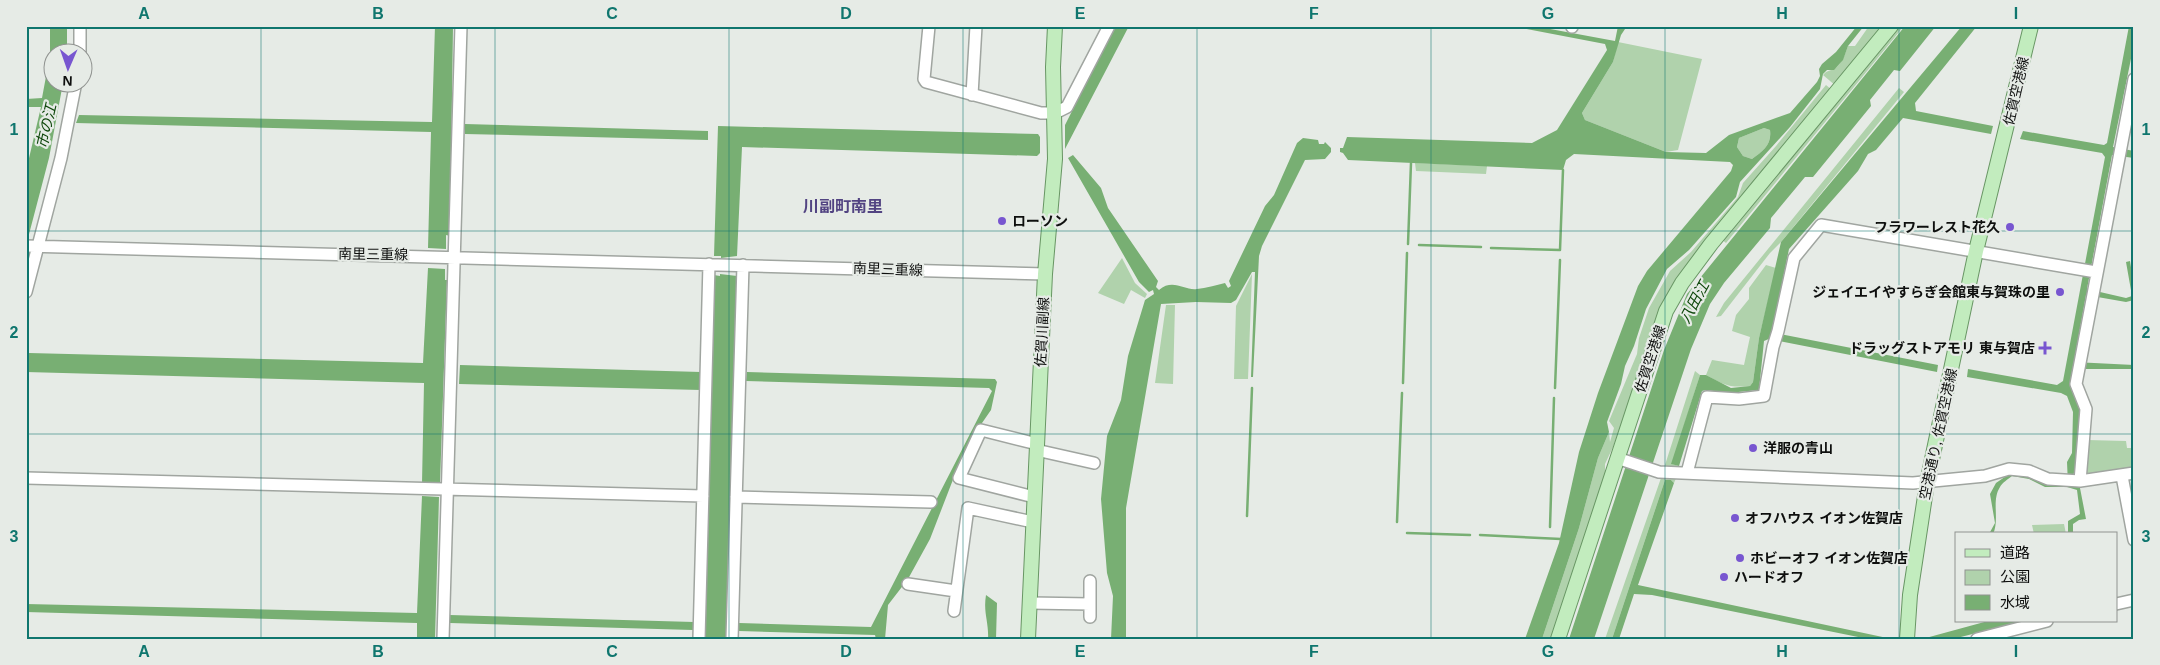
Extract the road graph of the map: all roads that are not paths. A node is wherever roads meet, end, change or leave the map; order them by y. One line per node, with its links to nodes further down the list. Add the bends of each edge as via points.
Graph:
1 (80, 26): 9 (street)
2 (461, 26): 17 (street)
3 (929, 26): 12 (street, via 924,79)
4 (976, 26): 12 (street)
5 (1056, 26): 13 (main road, 佐賀川副線, via 1053,67)
6 (1109, 26): 13 (street, via 1067,107)
7 (1891, 26): 23 (main road, 佐賀空港線, via 1682,283 1666,311)
8 (2029, 33): 14 (main road, 佐賀空港線)
9 (80, 42)
10 (2134, 79): 19 (street)
11 (74, 92): 15 (street, via 61,158)
12 (972, 95): 13 (street, via 1041,113)
13 (1055, 113): 20 (main road, 佐賀川副線, via 1055,159)
14 (2004, 144): 16 (main road, 空港通り, 佐賀空港線)
15 (32, 247): 17 (street, 南里三重線); 21 (street)
16 (1976, 251): 19 (street); 25 (street, via 1821,225 1794,258 1764,396 1707,398); 30 (main road, 空港通り, 佐賀空港線)
17 (454, 256): 18 (street, 南里三重線); 31 (street)
18 (726, 265): 20 (street, 南里三重線); 32 (street); 34 (street)
19 (2090, 271): 29 (street, via 2093,287 2076,384 2086,409)
20 (1045, 274): 22 (main road, 佐賀川副線)
21 (26, 292)
22 (1037, 447): 24 (street); 33 (main road, 佐賀川副線); 33 (street, via 981,430 959,478)
23 (1617, 458): 25 (street, via 1659,472); 52 (main road, 佐賀空港線)
24 (1094, 463)
25 (1687, 473): 30 (street)
26 (2134, 473): 27 (street)
27 (2122, 476): 29 (street); 37 (street)
28 (26, 478): 31 (street)
29 (2078, 481): 30 (street, via 2048,479 2029,471 2009,469 1985,476)
30 (1927, 483): 53 (main road, 空港通り, 佐賀空港線, via 1910,595)
31 (447, 490): 32 (street); 48 (street)
32 (703, 496): 49 (street)
33 (1034, 496): 36 (main road, 佐賀川副線)
34 (736, 498): 35 (street); 50 (street)
35 (931, 502)
36 (1033, 522): 40 (street, via 968,508); 42 (main road, 佐賀川副線)
37 (2134, 540)
38 (1090, 581): 43 (street)
39 (908, 584): 40 (street)
40 (956, 591): 45 (street)
41 (2134, 600): 44 (street)
42 (1030, 603): 43 (street); 51 (main road, 佐賀川副線)
43 (1090, 604): 46 (street)
44 (2118, 604)
45 (954, 611)
46 (1090, 617)
47 (2043, 622): 54 (street)
48 (443, 639)
49 (699, 639)
50 (732, 639)
51 (1028, 639)
52 (1558, 639)
53 (1907, 639)
54 (1977, 639)

